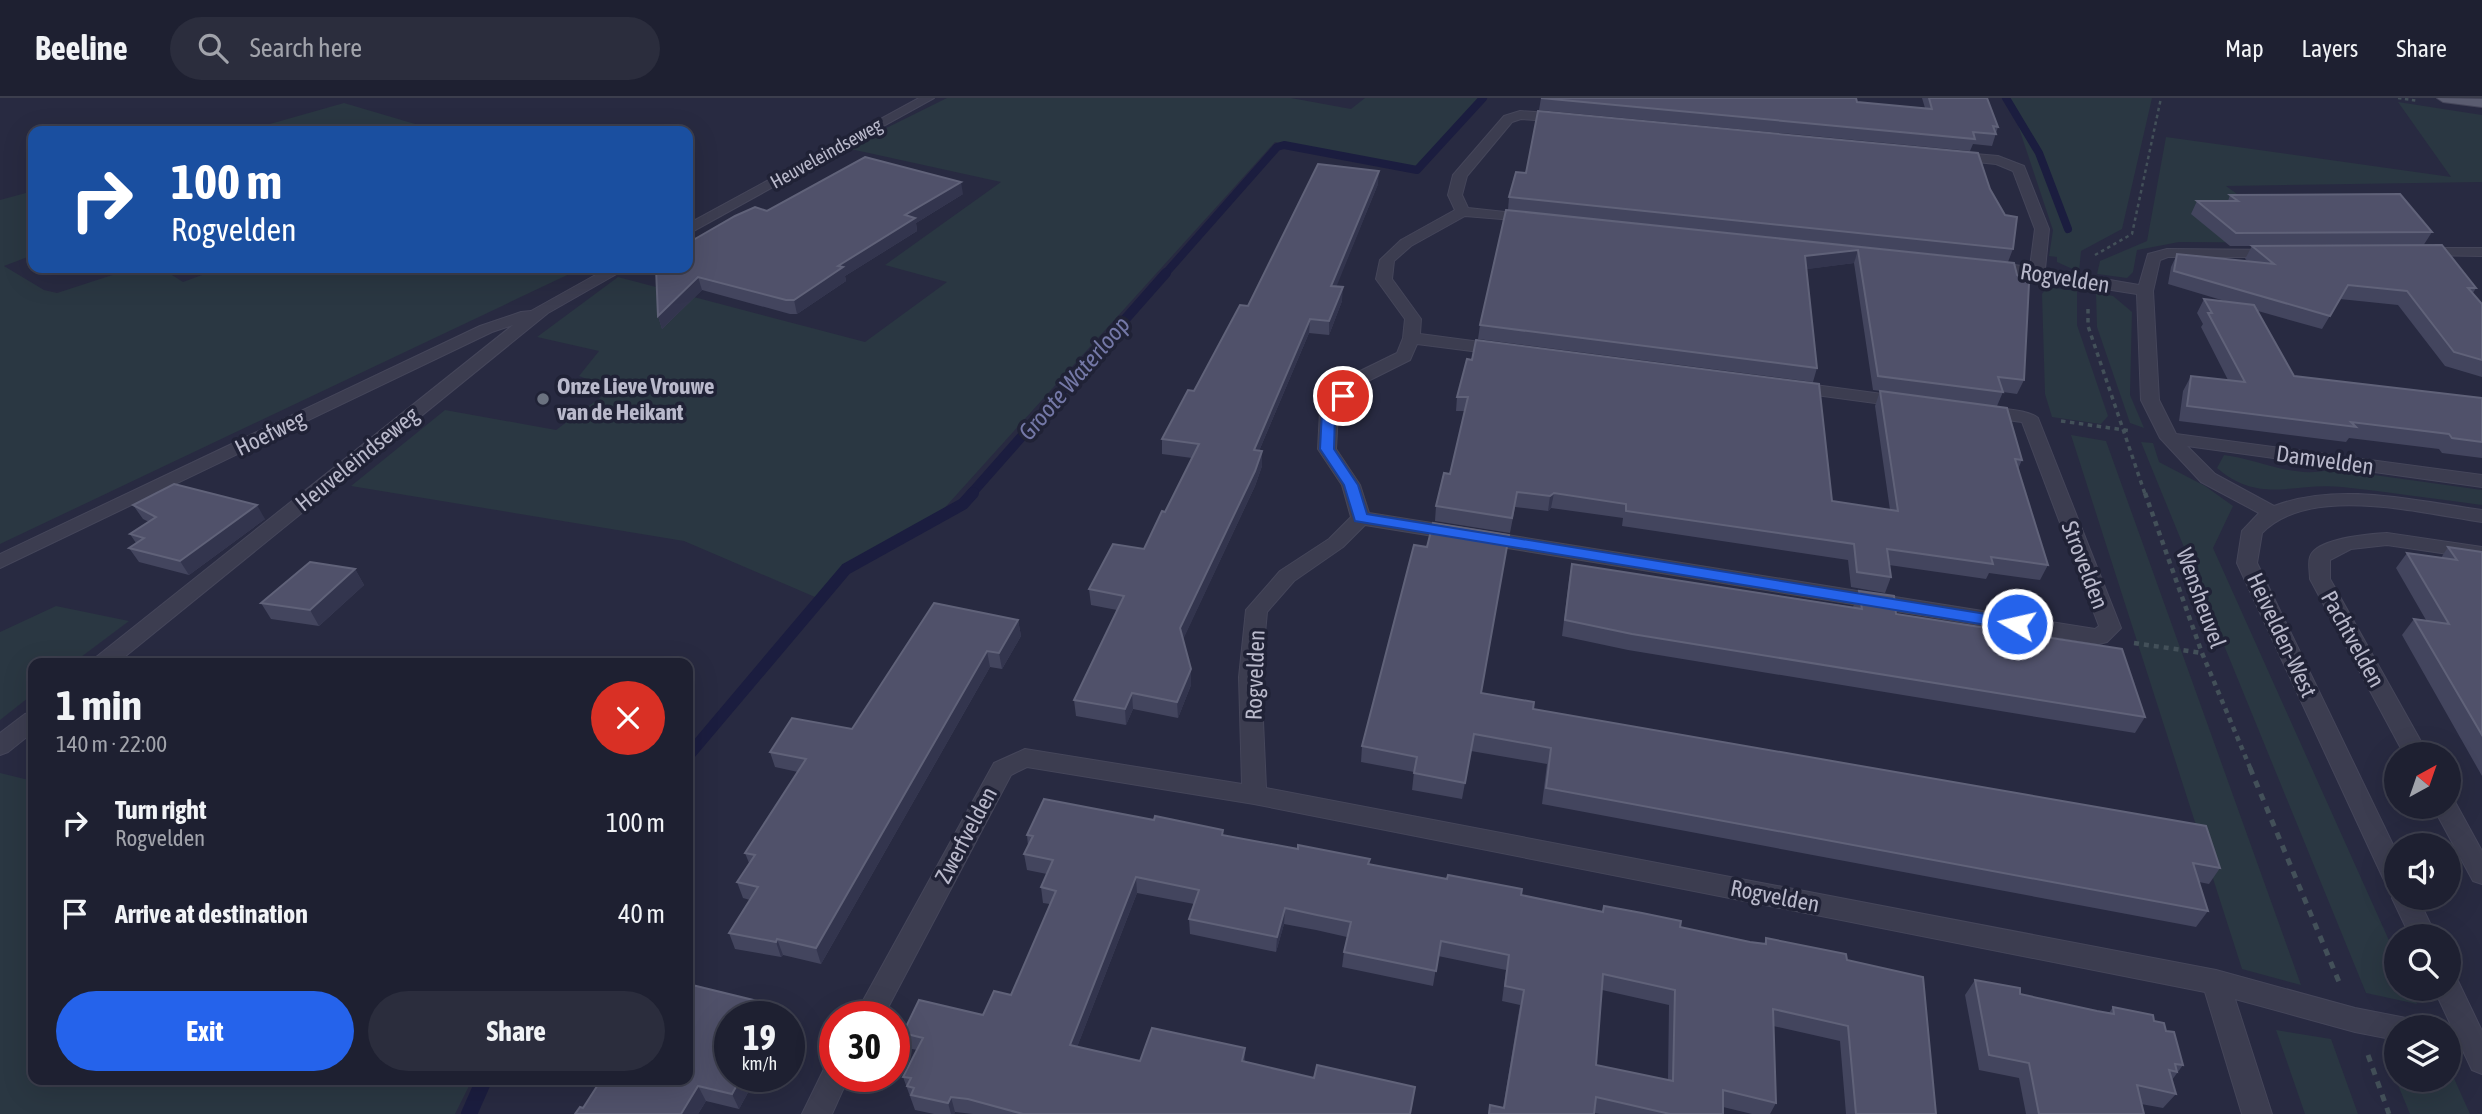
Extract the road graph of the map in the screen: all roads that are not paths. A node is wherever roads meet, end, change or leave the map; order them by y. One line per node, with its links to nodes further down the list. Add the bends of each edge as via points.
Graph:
1 (928, 98): 8 (street, Heuveleindseweg)
2 (2443, 98): 3 (main road)
3 (2482, 103)
4 (1576, 119): 6 (street, via 1520,116 1508,120 1460,176 1455,195)
5 (1944, 155): 14 (street, via 1998,160 2019,169 2042,229)
6 (1463, 212): 7 (street); 18 (street, via 1406,243 1387,260 1384,279 1413,319)
7 (1559, 222)
8 (693, 227)
9 (2475, 252): 11 (street); 13 (street)
10 (2290, 253): 16 (street, via 2167,253 2153,257)
11 (2400, 253)
12 (1968, 265): 14 (street, Rogvelden)
13 (2482, 267)
14 (2037, 272): 16 (street, Rogvelden)
15 (610, 273): 17 (street, Heuveleindseweg)
16 (2145, 291): 23 (street, via 2150,400)
17 (542, 310): 29 (street, Hoefweg, via 486,329); 30 (street, Heuveleindseweg)
18 (1412, 338): 19 (street); 27 (street, via 1404,356 1356,380 1329,412 1327,449 1351,485)
19 (1521, 352)
20 (1768, 384): 21 (street)
21 (1919, 404)
22 (1960, 409): 27 (street, Strovelden, via 2029,418 2110,628 2099,638)
23 (2169, 438): 24 (street, Damvelden); 25 (street, via 2208,478)
24 (2482, 481)
25 (2273, 513): 26 (street, via 2312,502 2360,500); 36 (street, Heivelden-West, via 2252,531 2248,563)
26 (2482, 516)
27 (1361, 518): 34 (street, Rogvelden, via 1336,543 1287,576 1257,610 1250,677)
28 (2482, 553): 32 (street, Pachtvelden, via 2387,539 2346,543 2320,557 2320,579)
29 (0, 562)
30 (109, 658)
31 (28, 724): 33 (street)
32 (2409, 742)
33 (0, 746)
34 (1254, 795): 38 (street, Rogvelden); 39 (street, Zwerfvelden, via 1025,758 1002,769)
35 (2452, 819): 37 (street)
36 (2384, 852)
37 (2482, 873)
38 (2216, 982): 41 (street, Rogvelden); 45 (street)
39 (877, 1001)
40 (2452, 1001): 42 (street)
41 (2384, 1025)
42 (2468, 1046)
43 (827, 1092): 44 (street)
44 (817, 1114)
45 (2257, 1114)

